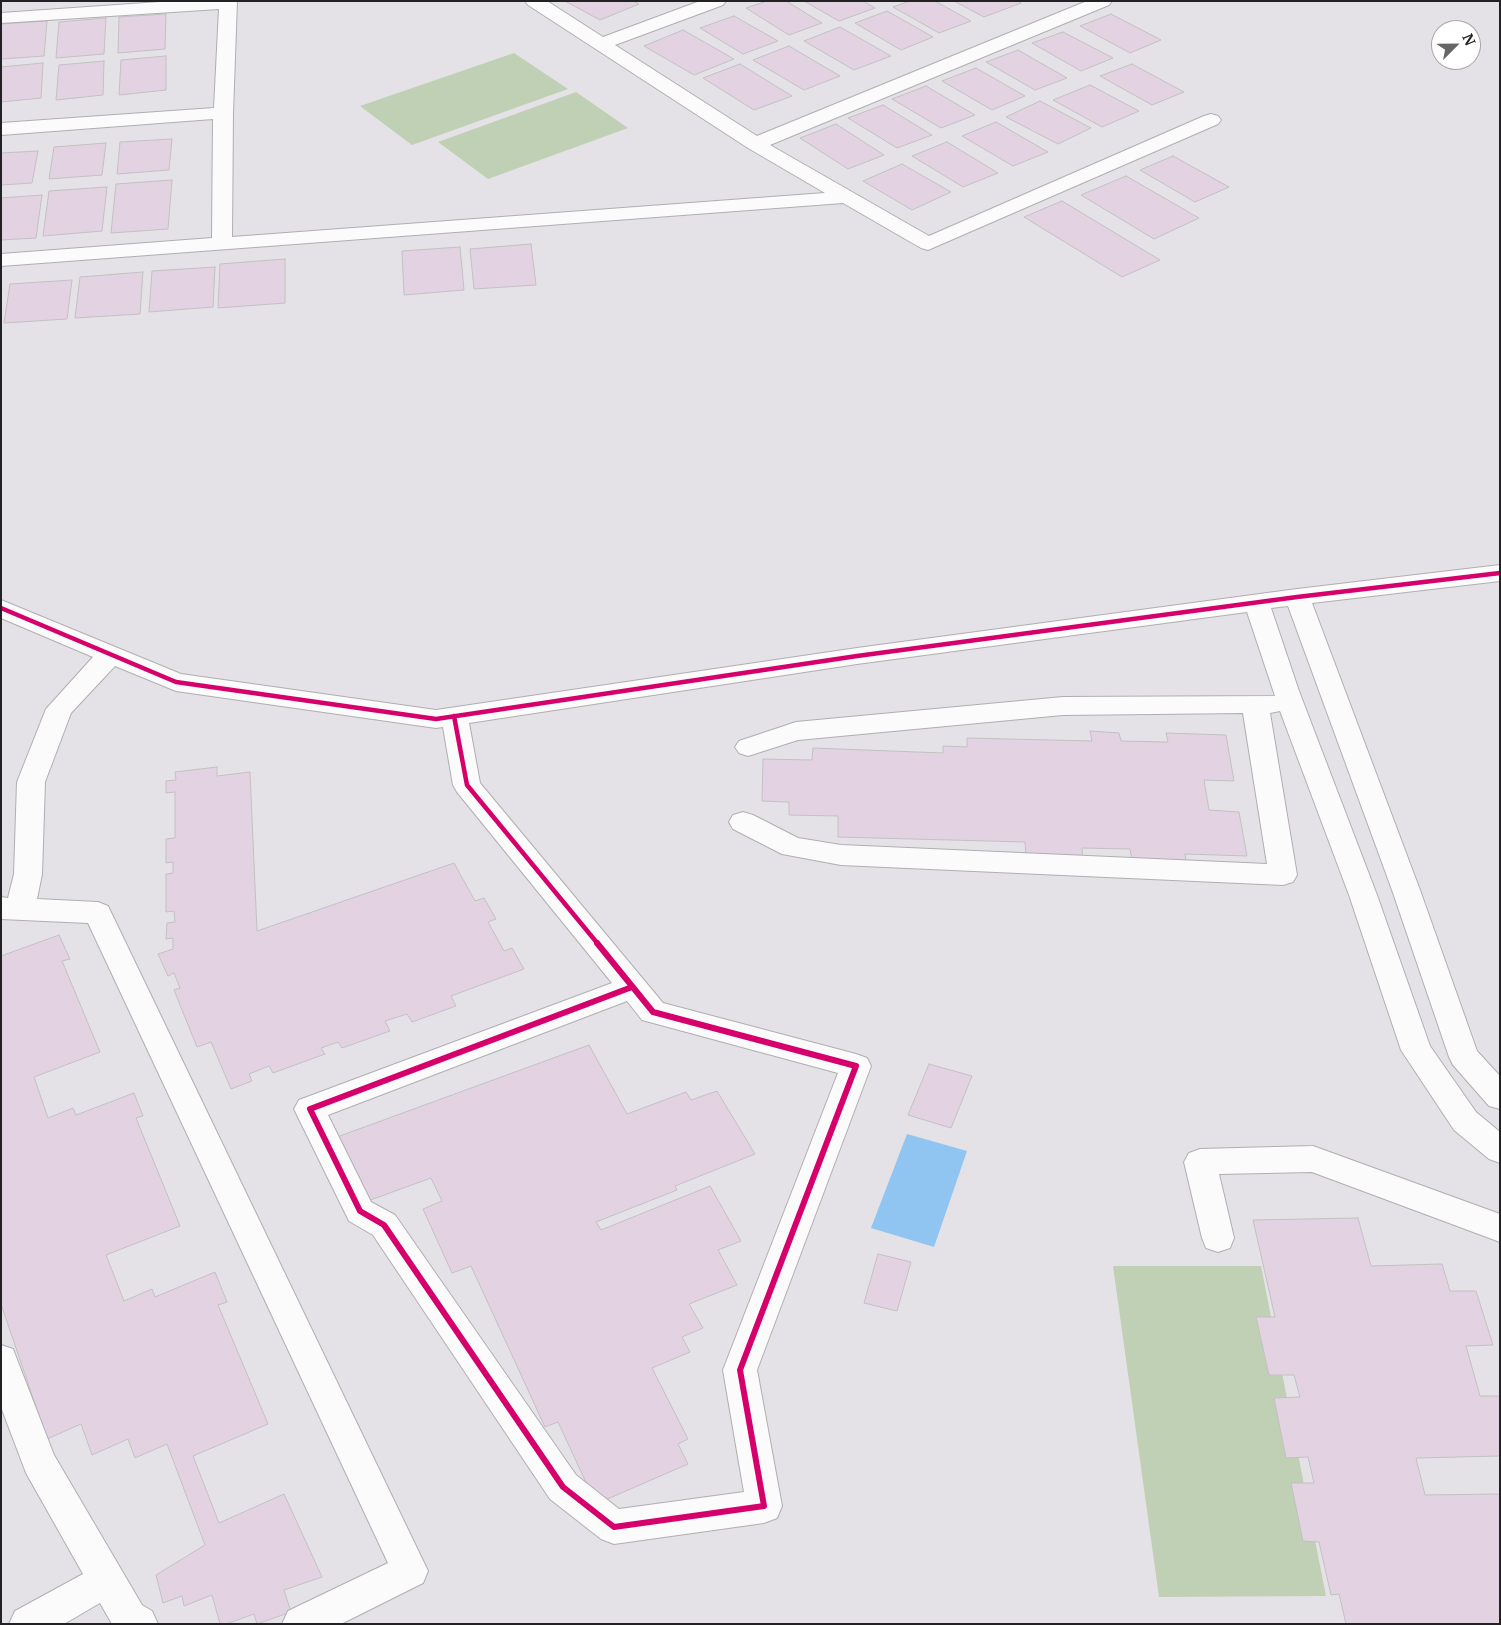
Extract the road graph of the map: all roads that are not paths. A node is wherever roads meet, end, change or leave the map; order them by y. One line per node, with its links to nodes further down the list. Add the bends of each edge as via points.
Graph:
1 (534, 1): 6 (street)
2 (717, 1): 6 (street)
3 (1104, 1): 10 (street)
4 (228, 2): 5 (street); 7 (street)
5 (1, 18)
6 (601, 44): 10 (street)
7 (223, 113): 9 (street); 12 (street)
8 (1211, 120): 11 (street, via 928,244)
9 (1, 129)
10 (755, 144): 11 (street)
11 (846, 197): 12 (street)
12 (222, 244): 13 (street)
13 (1, 260)
14 (1500, 573): 15 (street)
15 (1297, 597): 16 (street); 26 (street, via 1464,1057)
16 (1257, 603): 20 (street); 21 (street, via 857,656)
17 (1, 608): 18 (street)
18 (110, 654): 21 (street, via 176,682 436,719); 24 (street, via 59,709 30,782 28,874)
19 (1255, 704): 20 (street); 22 (street, via 1063,706 796,731); 23 (street, via 1283,876 841,855 792,847)
20 (1292, 704): 27 (street, via 1416,1050 1465,1121)
21 (454, 716): 25 (street, via 467,785)
22 (748, 747)
23 (743, 822)
24 (11, 909): 34 (street, via 98,913 410,1570)
25 (632, 988): 25 (street, via 653,1012 856,1066 740,1370 764,1506 614,1526 563,1487 384,1225 360,1211 310,1109)
26 (1500, 1097)
27 (1500, 1150)
28 (1500, 1228): 29 (street, via 1313,1159 1200,1162)
29 (1218, 1238)
30 (1, 1360): 31 (street, via 39,1462)
31 (107, 1580): 32 (street); 33 (street, via 129,1618)
32 (28, 1624)
33 (139, 1624)
34 (301, 1624)

